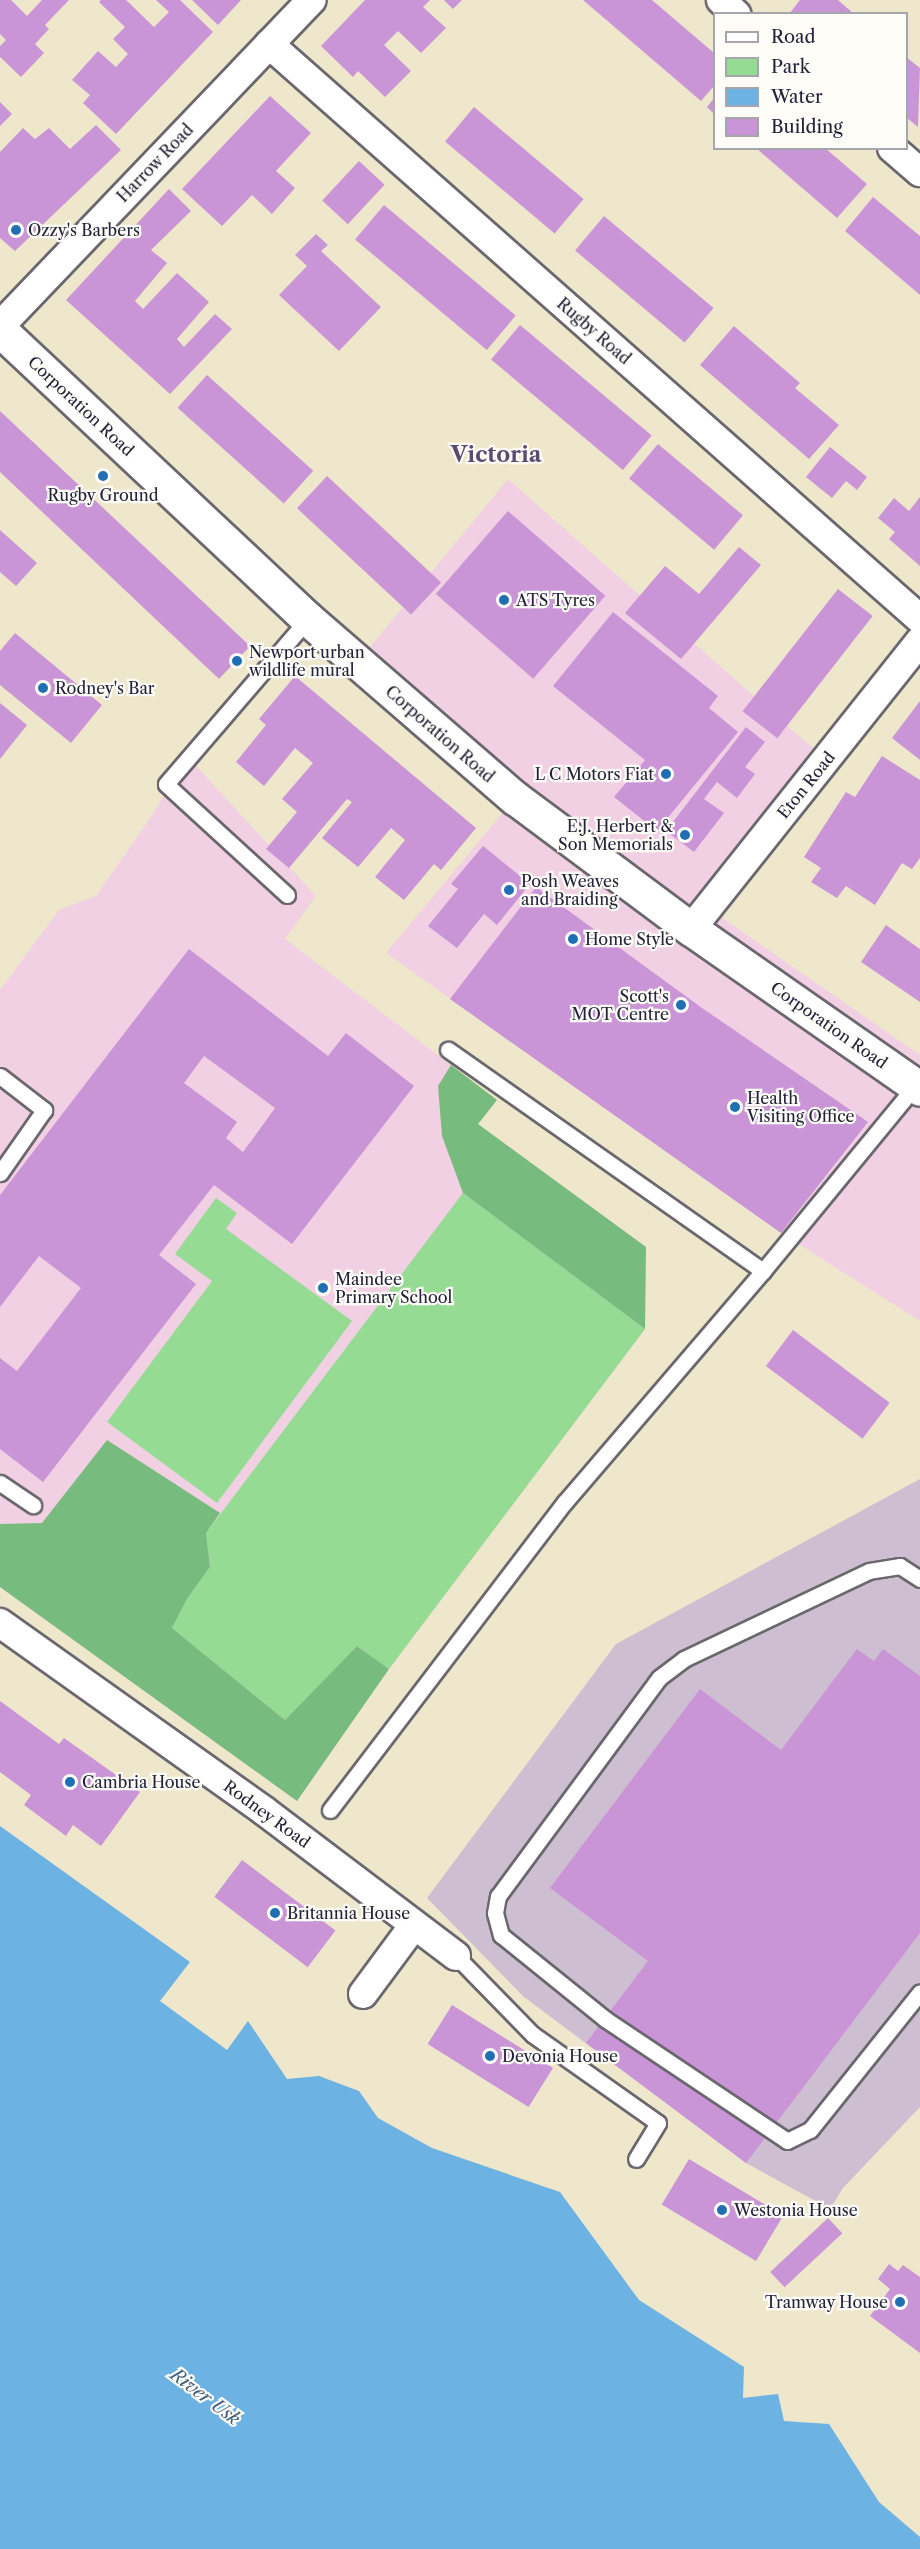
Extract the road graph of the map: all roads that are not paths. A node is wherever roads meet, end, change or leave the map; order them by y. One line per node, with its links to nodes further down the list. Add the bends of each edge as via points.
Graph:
1 (311, 0): 4 (street, Harrow Road)
2 (721, 0): 3 (street)
3 (734, 12)
4 (268, 44): 7 (street, Harrow Road); 8 (street, Rugby Road)
5 (894, 150): 6 (street)
6 (920, 172)
7 (0, 328): 9 (street, Corporation Road)
8 (920, 619)
9 (308, 620): 11 (lane, via 166,784); 12 (street, Corporation Road, via 515,798)
10 (920, 641): 12 (street, Eton Road)
11 (287, 894)
12 (691, 929): 15 (street, Corporation Road)
13 (448, 1050): 17 (lane)
14 (0, 1076): 16 (lane, via 45,1110)
15 (918, 1088): 17 (lane)
16 (0, 1173)
17 (763, 1271): 22 (lane, via 565,1502)
18 (0, 1483): 19 (lane)
19 (33, 1505)
20 (920, 1580): 25 (lane, via 900,1566 869,1571 684,1659 659,1678 498,1896 495,1913 501,1935 604,2019 787,2141 810,2130)
21 (0, 1623): 23 (street, Rodney Road, via 263,1810)
22 (330, 1810)
23 (414, 1925): 24 (street, Rodney Road); 26 (street)
24 (456, 1956): 27 (lane, via 532,2034 658,2123)
25 (920, 1992)
26 (363, 1994)
27 (636, 2159)

